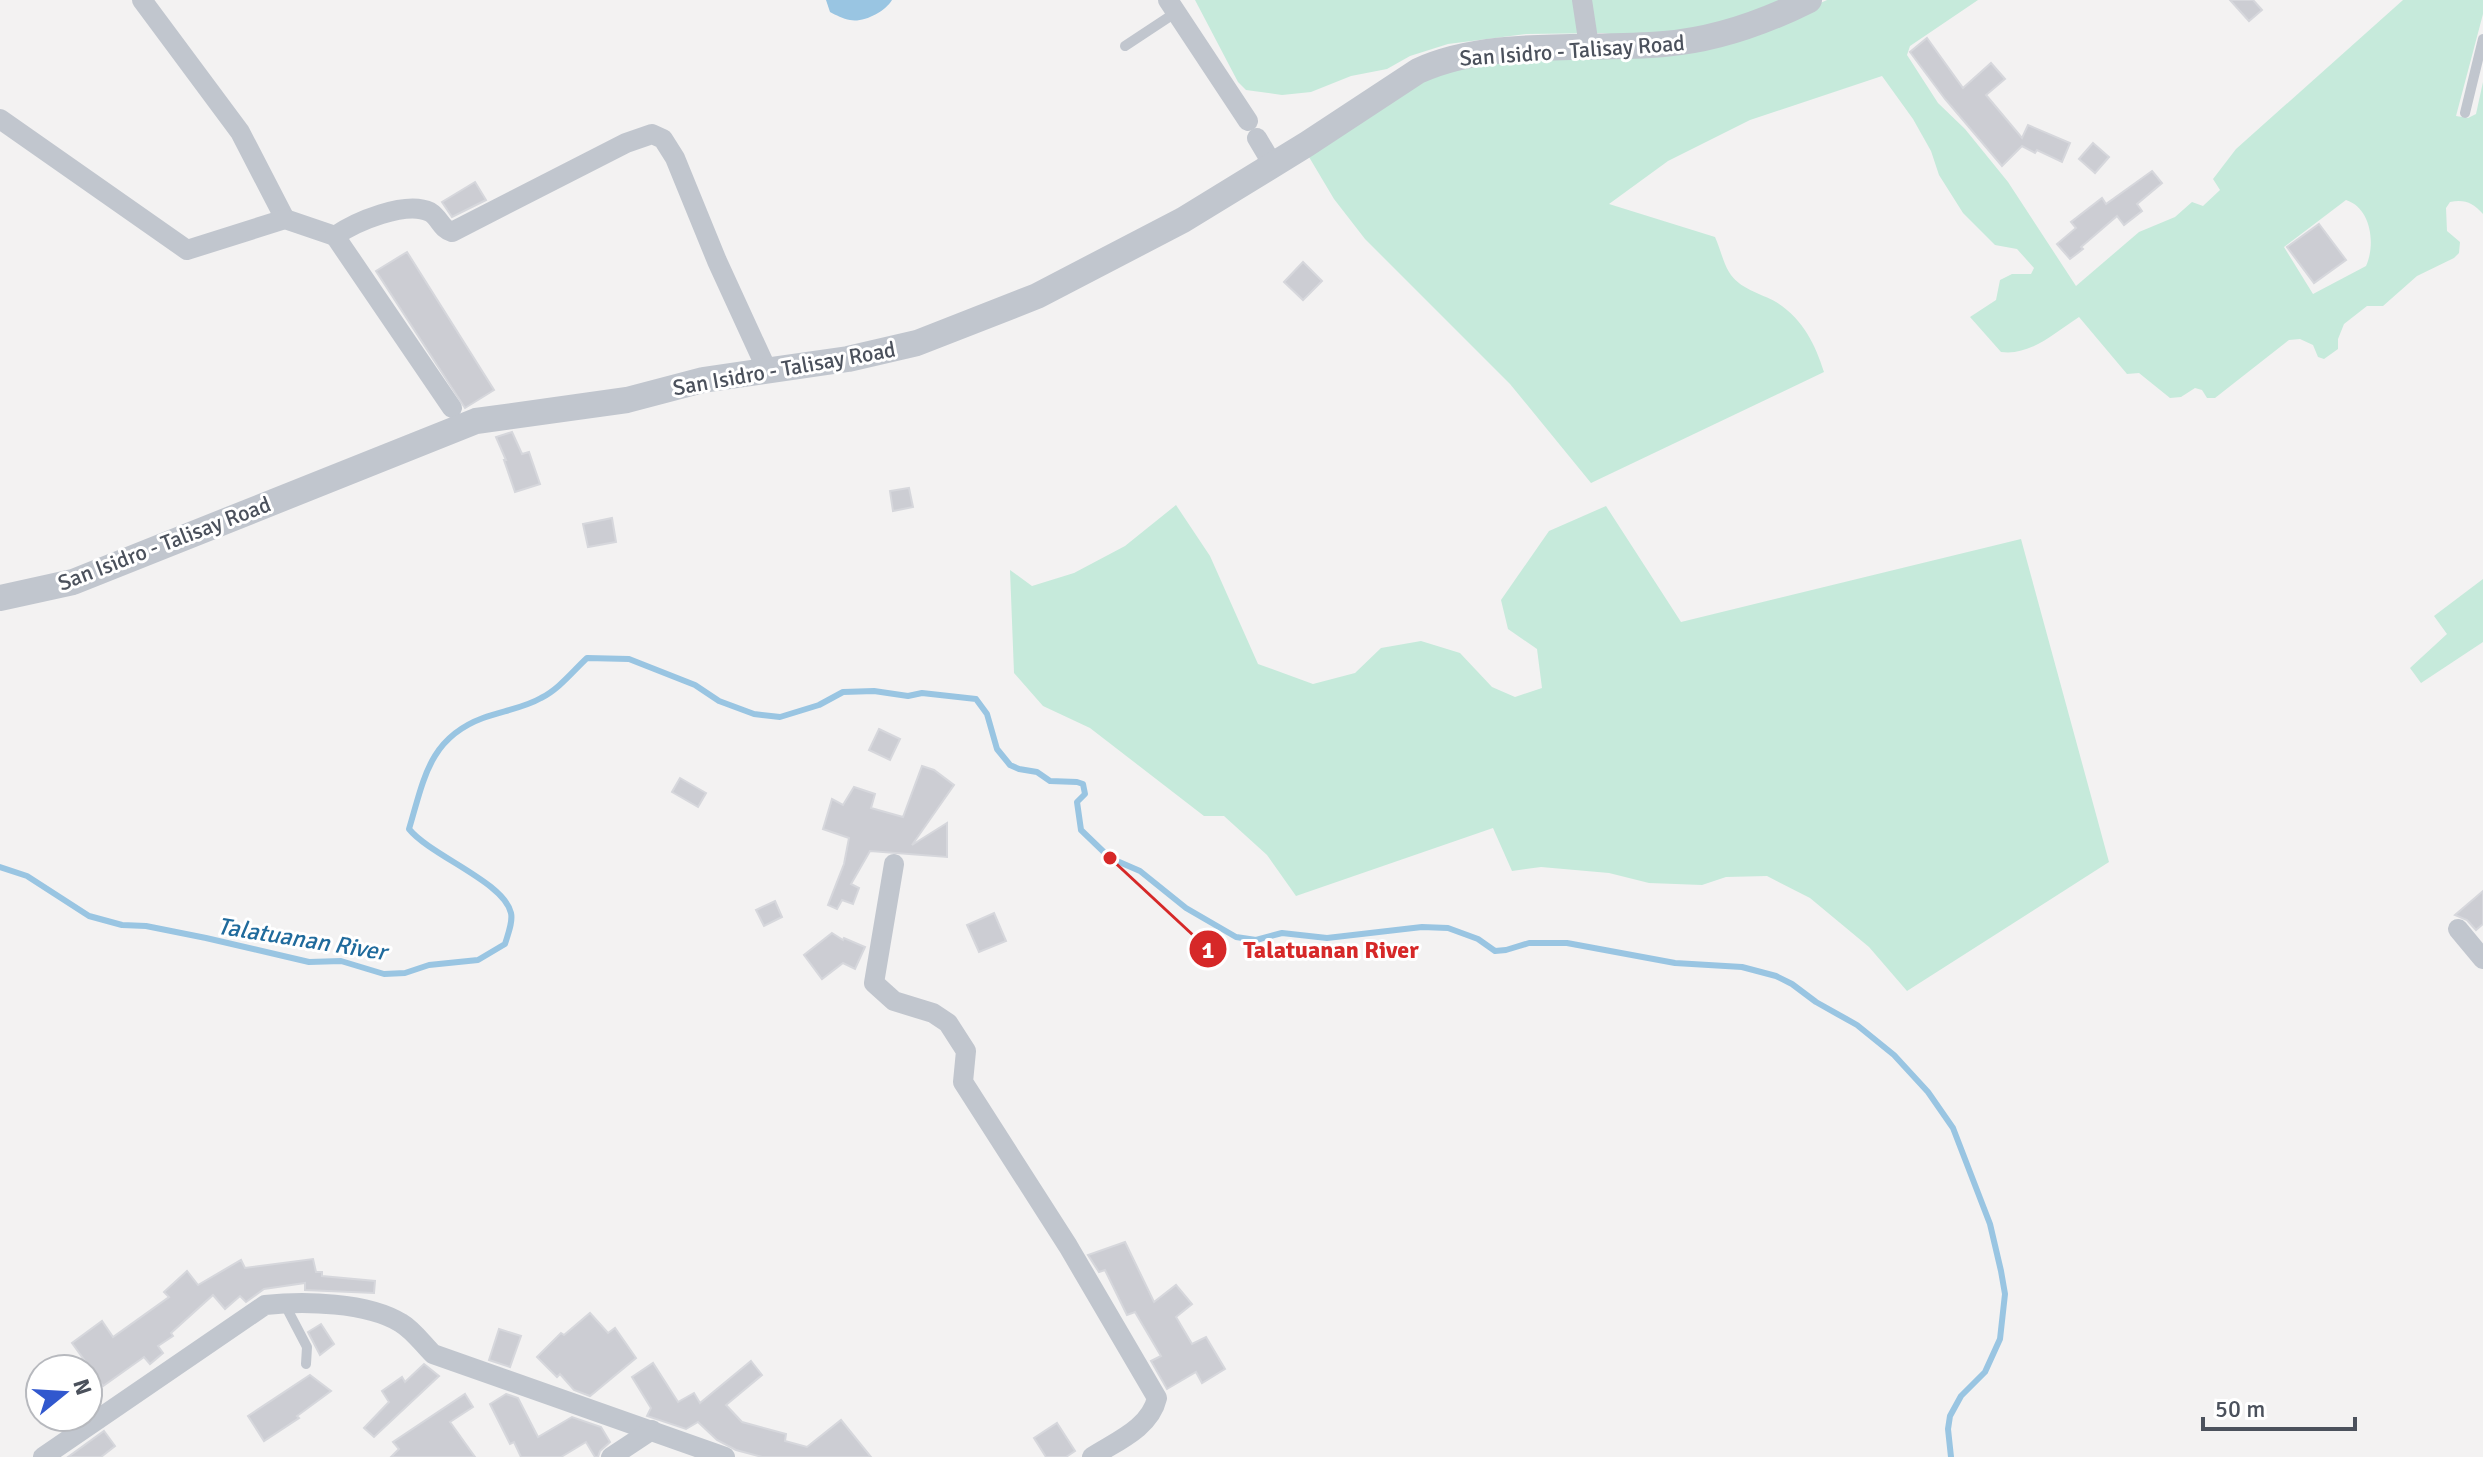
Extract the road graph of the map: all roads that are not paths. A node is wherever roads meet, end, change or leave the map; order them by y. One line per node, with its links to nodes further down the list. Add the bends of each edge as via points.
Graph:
1 (142, 0): 11 (street, via 240,132)
2 (1582, 0): 7 (street)
3 (1809, 0): 7 (street, San Isidro - Talisay Road, via 1687,42)
4 (1171, 6): 6 (lane); 10 (street)
5 (2483, 39): 8 (lane)
6 (1125, 46)
7 (1589, 46): 10 (street, San Isidro - Talisay Road, via 1436,63)
8 (2465, 113)
9 (0, 119): 11 (street, via 187,250)
10 (1273, 165): 13 (street, San Isidro - Talisay Road, via 1169,228 1037,296 901,349)
11 (285, 219): 12 (street)
12 (335, 236): 13 (street, via 412,207 434,215 448,231 458,230 626,143 658,136 678,165); 14 (street)
13 (767, 370): 15 (street, San Isidro - Talisay Road, via 627,400 457,427 73,582)
14 (452, 408)
15 (0, 598)
16 (894, 864): 25 (street, via 874,983 894,1001 948,1023 966,1051 963,1082 1157,1398 1153,1413 1134,1431)
17 (2458, 929): 18 (street)
18 (2483, 959)
19 (284, 1303): 20 (lane, via 307,1347); 21 (street, via 379,1313 404,1324 433,1354); 22 (street, via 265,1305)
20 (306, 1364)
21 (652, 1430): 23 (street); 24 (street)
22 (43, 1457)
23 (611, 1457)
24 (725, 1457)
25 (1092, 1457)

